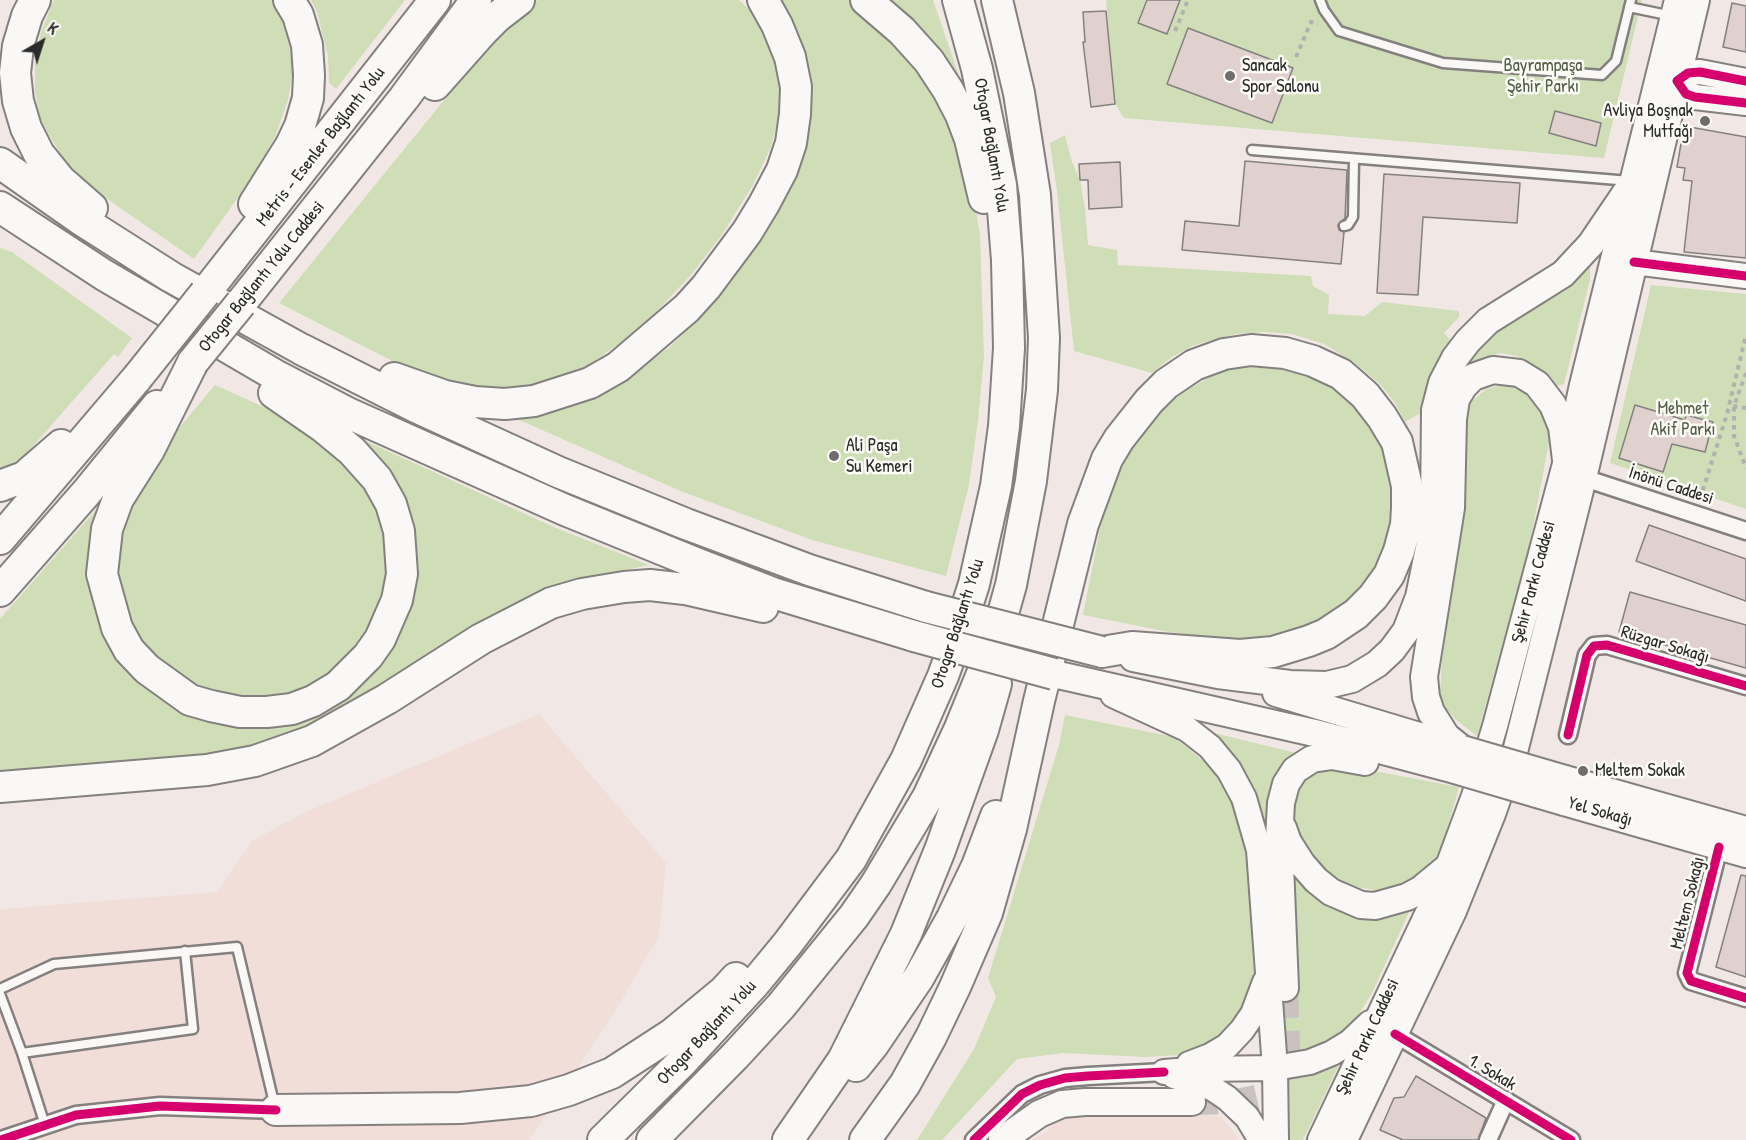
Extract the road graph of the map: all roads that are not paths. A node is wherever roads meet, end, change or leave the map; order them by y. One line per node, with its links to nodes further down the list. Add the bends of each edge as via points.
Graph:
1 (35, 0): 27 (highway, via 18,46 15,73 26,128 39,154 60,180 145,249)
2 (290, 0): 28 (highway, via 307,45 308,98 300,126 283,161 221,250)
3 (435, 0): 28 (highway, Metris - Esenler Bağlantı Yolu)
4 (476, 0): 21 (highway, Metris - Esenler Bağlantı Yolu)
5 (519, 0): 21 (highway, via 482,32 393,136)
6 (763, 0): 32 (highway, via 790,57 796,87 791,143 782,170 747,232 706,287 668,326 618,367 566,392 505,404 445,396 345,360)
7 (866, 0): 31 (highway, via 929,61 961,115 984,200 998,314)
8 (958, 0): 31 (highway, Otogar Bağlantı Yolu, via 1001,185)
9 (997, 0): 39 (highway, Otogar Bağlantı Yolu, via 1019,93 1035,195 1044,338 1036,447)
10 (1320, 0): 12 (lane, via 1339,31 1443,63 1602,75 1616,61)
11 (1697, 0): 14 (main road, Şehir Parkı Caddesi)
12 (1630, 4): 13 (lane)
13 (1675, 8): 14 (main road, Şehir Parkı Caddesi)
14 (1667, 79): 15 (main road, via 1700,72); 16 (main road, via 1695,97); 20 (main road, Şehir Parkı Caddesi); 25 (main road, Şehir Parkı Caddesi, via 1662,153)
15 (1746, 81)
16 (1746, 103)
17 (1252, 150): 18 (lane)
18 (1354, 159): 20 (lane); 23 (lane, via 1353,217)
19 (0, 163): 27 (highway)
20 (1633, 182): 35 (main road, Şehir Parkı Caddesi, via 1582,385); 44 (main road, via 1591,244 1563,274 1488,321 1455,358 1442,383 1435,410 1434,512 1429,548 1419,597 1406,631 1392,650 1352,678 1327,685)
21 (330, 192): 33 (highway, Otogar Bağlantı Yolu Caddesi, bridge)
22 (0, 207): 29 (highway)
23 (1344, 226)
24 (0, 231): 29 (highway, via 99,284)
25 (1634, 262): 26 (main road); 35 (main road, Şehir Parkı Caddesi)
26 (1746, 276)
27 (171, 277): 32 (highway)
28 (206, 293): 34 (highway, Otogar Bağlantı Yolu Caddesi, bridge)
29 (144, 297): 30 (highway)
30 (207, 335): 33 (highway, via 215,350 233,366 352,451 377,479 391,504 399,531 402,574 397,600 380,639 338,686 292,709 240,712 190,700 147,669 129,650 117,628 108,597 102,573 107,529 118,499); 41 (highway, via 350,414 565,510 773,593)
31 (1008, 348): 51 (highway, Otogar Bağlantı Yolu, via 996,486 974,584 944,676)
32 (301, 349): 42 (highway, bridge, via 558,472 686,524 926,607)
33 (193, 362): 40 (highway)
34 (137, 378): 36 (highway, via 24,477); 38 (highway)
35 (1575, 469): 37 (street, İnönü Caddesi); 48 (main road, via 1553,405 1537,384 1519,373 1493,370 1473,377 1464,386 1456,399 1453,419 1451,508 1424,677 1434,718); 56 (main road, Şehir Parkı Caddesi, via 1474,796); 63 (main road, Şehir Parkı Caddesi, via 1516,748 1454,911)
36 (0, 486)
37 (1746, 531)
38 (0, 539)
39 (1011, 585): 73 (highway, Otogar Bağlantı Yolu, via 995,642 960,728 928,797 876,884 781,1006); 74 (highway, via 1006,651 983,730 932,871 906,934 843,1060)
40 (0, 591)
41 (914, 636): 43 (highway, bridge); 49 (highway, via 831,626 685,589 624,587 551,603 481,639 341,726 255,761 207,770)
42 (1102, 652): 44 (main road); 46 (highway, via 1132,647 1240,655 1273,652 1310,641 1356,614 1389,575 1400,550 1407,508 1407,486 1397,442 1365,395 1341,374 1313,361 1251,350 1224,354 1194,365 1166,384 1107,459 1083,524)
43 (1054, 674): 48 (main road, via 1319,734); 58 (main road, via 1187,729 1229,771 1244,798 1260,850)
44 (1218, 675): 48 (main road)
45 (1746, 686): 47 (street, Rüzgar Sokağı, via 1607,645 1594,646 1587,655)
46 (1039, 701): 74 (highway, via 977,866 935,947 873,1045); 75 (highway, via 1011,829 987,913 931,1037 905,1084)
47 (1568, 735)
48 (1458, 759): 50 (main road, Yel Sokağı, bridge); 52 (main road, via 1381,764 1332,756 1312,759 1295,770 1286,784)
49 (0, 787)
50 (1565, 790): 53 (main road, Yel Sokağı); 54 (main road, Yel Sokağı)
51 (885, 799): 69 (highway, via 724,991 672,1034 612,1073 531,1101 460,1108); 72 (highway, Otogar Bağlantı Yolu, via 851,859 755,983)
52 (1279, 817): 56 (main road, via 1288,842 1316,880 1331,892 1361,905 1376,906 1407,897); 59 (main road)
53 (1746, 830)
54 (1719, 847): 55 (main road, Yel Sokağı); 62 (street, Meltem Sokağı, via 1687,973 1690,981)
55 (1746, 854)
56 (1448, 867): 61 (main road, Şehir Parkı Caddesi)
57 (185, 951): 60 (lane, via 54,964); 64 (lane, via 193,1029); 69 (lane, via 237,947)
58 (1267, 969): 65 (main road); 66 (main road, via 1253,1014 1227,1046)
59 (1285, 988)
60 (0, 991): 64 (lane)
61 (1388, 994): 65 (main road, via 1371,1021 1350,1042 1310,1062); 80 (main road, Şehir Parkı Caddesi)
62 (1746, 998)
63 (1395, 1034): 67 (street, 1. Sokak); 81 (main road, Şehir Parkı Caddesi)
64 (22, 1053): 70 (lane)
65 (1275, 1068): 66 (main road); 79 (main road)
66 (1164, 1072): 76 (street, via 1065,1078 1040,1085 1022,1094); 78 (main road, via 1212,1088 1227,1098 1247,1117)
67 (1506, 1101): 82 (street); 83 (street, 1. Sokak)
68 (1192, 1102): 77 (main road, via 1062,1104 1039,1114)
69 (276, 1110): 70 (street, via 160,1106 76,1115)
70 (45, 1125): 71 (street)
71 (1, 1140)
72 (603, 1140)
73 (652, 1140)
74 (789, 1140)
75 (865, 1140)
76 (974, 1140)
77 (1002, 1140)
78 (1261, 1140)
79 (1275, 1140)
80 (1320, 1140)
81 (1345, 1140)
82 (1488, 1140)
83 (1571, 1140)

